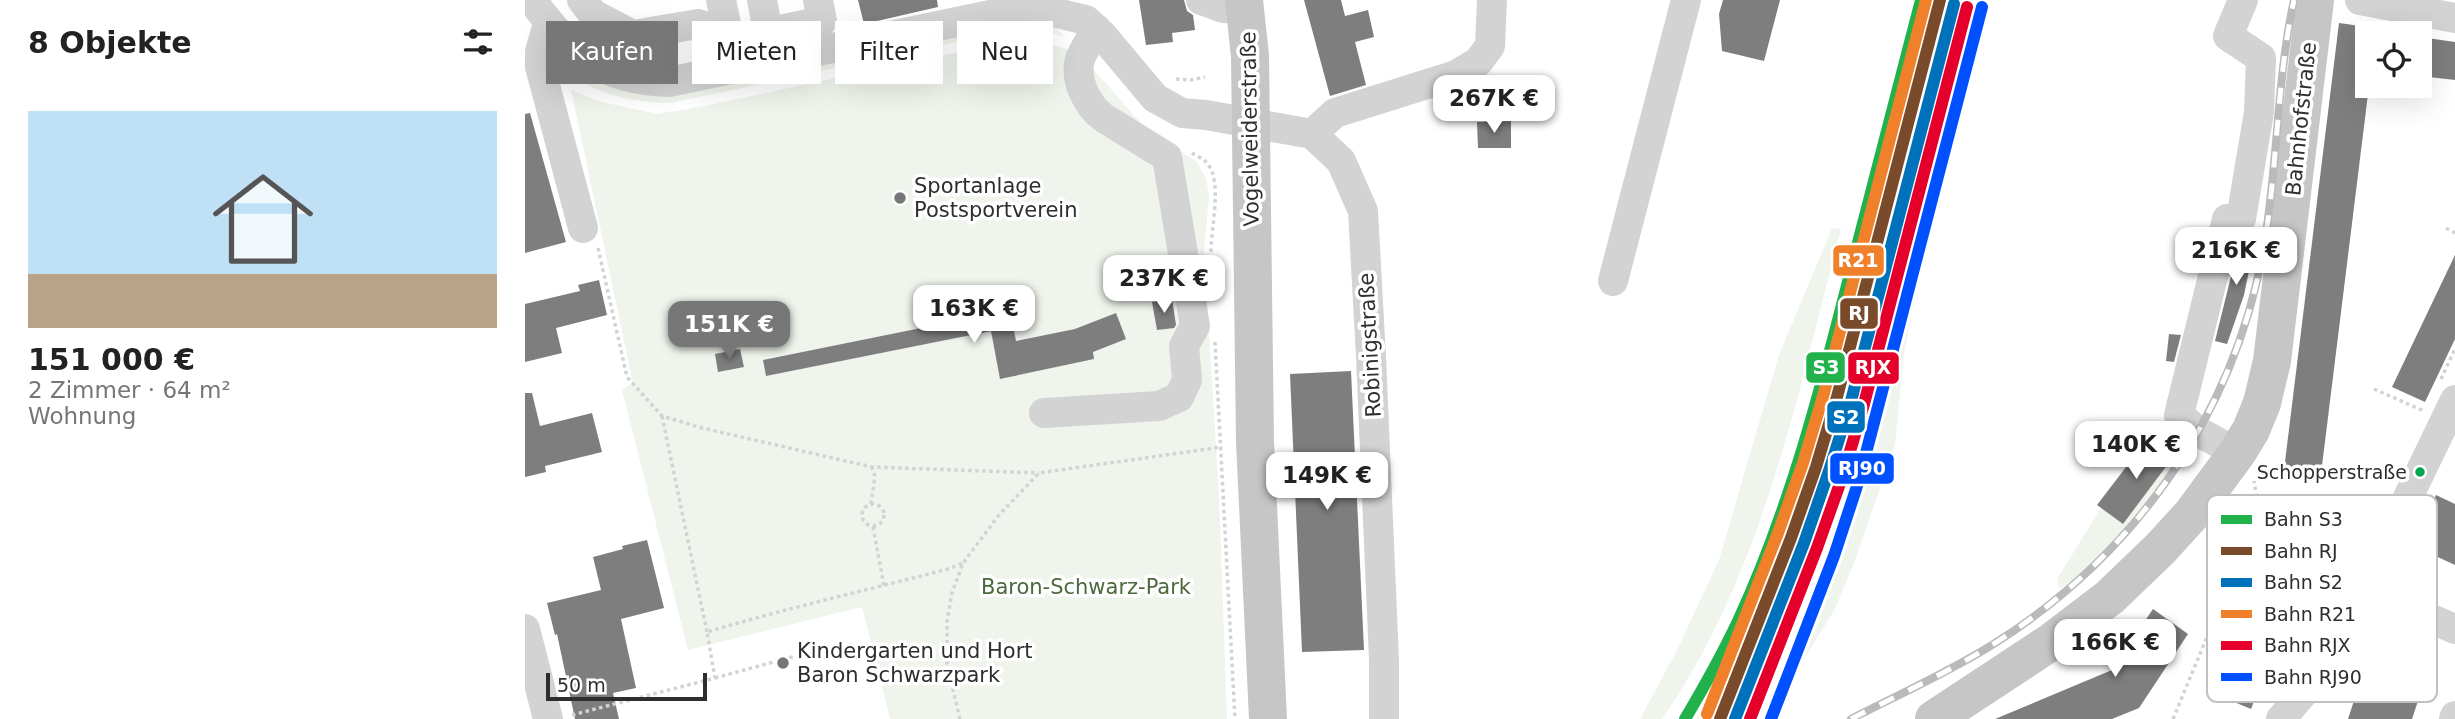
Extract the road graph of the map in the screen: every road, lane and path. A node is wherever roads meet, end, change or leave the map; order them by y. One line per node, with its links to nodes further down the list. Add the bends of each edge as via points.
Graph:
1 (582, 0): 18 (street, via 593,14 633,35)
2 (721, 0): 15 (street)
3 (762, 0): 16 (street)
4 (818, 0): 17 (street)
5 (1201, 0): 11 (street, via 1223,8)
6 (1492, 0): 23 (street, via 1490,46 1478,62 1456,75 1335,113)
7 (1686, 0): 27 (street)
8 (2243, 0): 34 (street, via 2228,36 2261,58 2259,112 2241,219 2227,219 2179,415)
9 (2315, 0): 34 (main road, Bahnhofstraße, via 2272,362)
10 (2360, 0): 14 (street)
11 (1244, 4): 22 (main road, Vogelweiderstraße, via 1250,38)
12 (987, 8): 19 (street, via 1040,9 1086,20); 20 (street)
13 (540, 11): 21 (street, via 573,49 619,76 669,82); 24 (street, via 538,59)
14 (2455, 19)
15 (736, 21)
16 (752, 21)
17 (821, 21)
18 (692, 25)
19 (1096, 29): 22 (street, via 1155,99 1182,113); 32 (street, via 1079,61 1086,98 1094,111 1167,157 1195,326 1184,346 1187,380 1179,397 1159,406)
20 (821, 49)
21 (692, 78)
22 (1251, 124): 23 (street); 57 (main road, Vogelweiderstraße, via 1255,441)
23 (1312, 134): 58 (street, Robinigstraße, via 1341,161 1363,211)
24 (583, 228): 33 (path, via 596,240 627,377)
25 (2446, 228): 26 (path)
26 (2455, 233)
27 (1612, 281)
28 (2455, 349): 30 (path)
29 (2374, 389): 31 (path)
30 (2446, 393): 39 (street)
31 (2426, 412)
32 (1045, 413)
33 (662, 416): 35 (path); 48 (path)
34 (2245, 463): 37 (main road, Bahnhofstraße); 38 (path)
35 (872, 467): 36 (path); 41 (path)
36 (1039, 473): 43 (path, via 999,514); 56 (path, via 1222,447)
37 (2212, 495)
38 (2256, 495)
39 (2405, 495)
40 (2207, 500): 59 (main road, Bahnhofstraße, via 2139,572 2051,642)
41 (870, 504): 42 (path, via 861,514); 42 (path, via 881,507 884,516)
42 (873, 527): 44 (path)
43 (963, 563): 44 (path); 55 (path, via 952,593 946,649)
44 (884, 586): 48 (path)
45 (2437, 621): 47 (street)
46 (525, 629): 54 (street)
47 (2455, 629)
48 (707, 632): 51 (path)
49 (2207, 637): 60 (path)
50 (848, 657): 51 (path, via 825,648)
51 (715, 678): 53 (path)
52 (2296, 702): 61 (street)
53 (560, 718)
54 (548, 719)
55 (960, 719)
56 (1235, 719)
57 (1268, 719)
58 (1384, 719)
59 (1934, 719)
60 (2173, 719)
61 (2281, 719)

